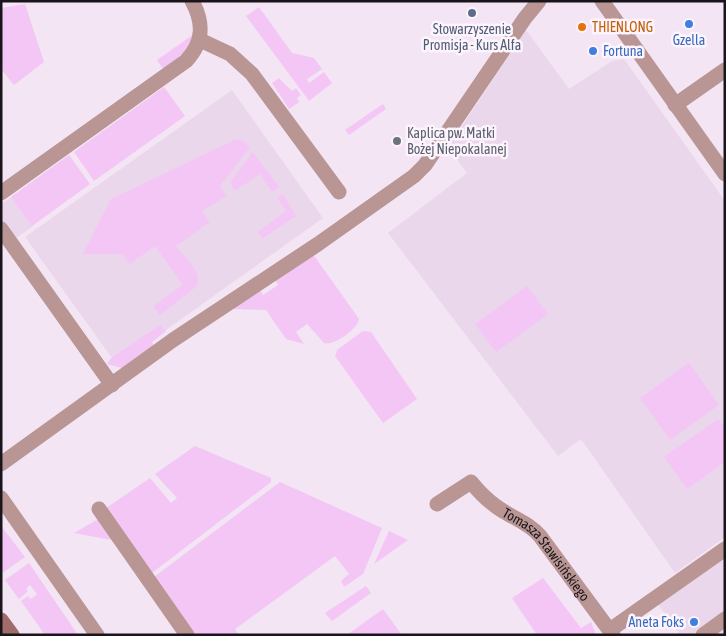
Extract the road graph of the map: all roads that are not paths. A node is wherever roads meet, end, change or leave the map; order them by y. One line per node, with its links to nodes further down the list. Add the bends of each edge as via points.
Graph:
1 (192, 1): 4 (street, via 201,23)
2 (539, 1): 11 (street, via 425,165 414,176)
3 (602, 1): 6 (street)
4 (200, 40): 8 (street, via 230,54 252,74); 9 (street, via 193,54 179,67)
5 (725, 70): 6 (street)
6 (676, 105): 7 (street)
7 (725, 174)
8 (339, 192)
9 (1, 193)
10 (1, 229): 11 (street)
11 (112, 385): 12 (street)
12 (1, 464)
13 (1, 498): 21 (street)
14 (438, 504): 19 (street, Tomasza Stawisińskiego, via 471,482 498,508 534,529)
15 (99, 509): 22 (street)
16 (725, 549): 19 (street)
17 (725, 619): 23 (street)
18 (1, 620): 20 (main road)
19 (611, 633)
20 (12, 635)
21 (97, 635)
22 (187, 635)
23 (703, 635)

